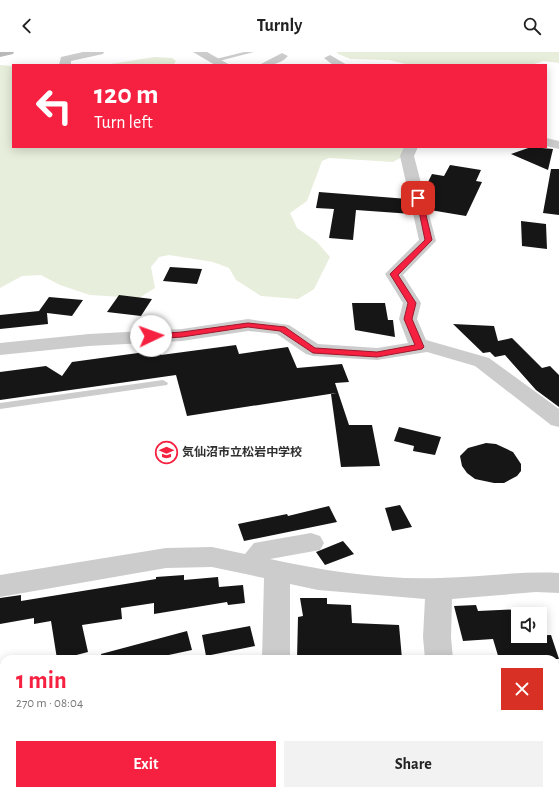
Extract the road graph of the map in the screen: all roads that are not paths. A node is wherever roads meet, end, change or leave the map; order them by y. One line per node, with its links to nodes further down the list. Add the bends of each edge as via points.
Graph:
1 (9, 52): 5 (street)
2 (99, 52): 9 (street, via 64,59)
3 (198, 52): 8 (street)
4 (251, 52): 8 (lane)
5 (0, 54)
6 (282, 56): 10 (street)
7 (330, 58): 11 (street)
8 (219, 63)
9 (65, 64)
10 (267, 64)
11 (339, 64)
12 (547, 142): 13 (street)
13 (559, 145)
14 (411, 148): 15 (street, via 407,156 428,240 394,274 412,303 408,319)
15 (420, 347): 16 (street, via 377,354 313,350 282,328 248,325 182,335 89,340); 19 (street, via 428,346 482,362)
16 (0, 349)
17 (163, 383): 18 (lane)
18 (0, 406)
19 (559, 420)
20 (311, 543): 21 (street, via 263,550)
21 (264, 569): 23 (street, via 212,557 166,558); 24 (street, via 333,582); 25 (street)
22 (559, 583): 24 (street, via 536,582)
23 (0, 586)
24 (439, 589): 26 (street, via 437,637)
25 (275, 655)
26 (439, 655)

